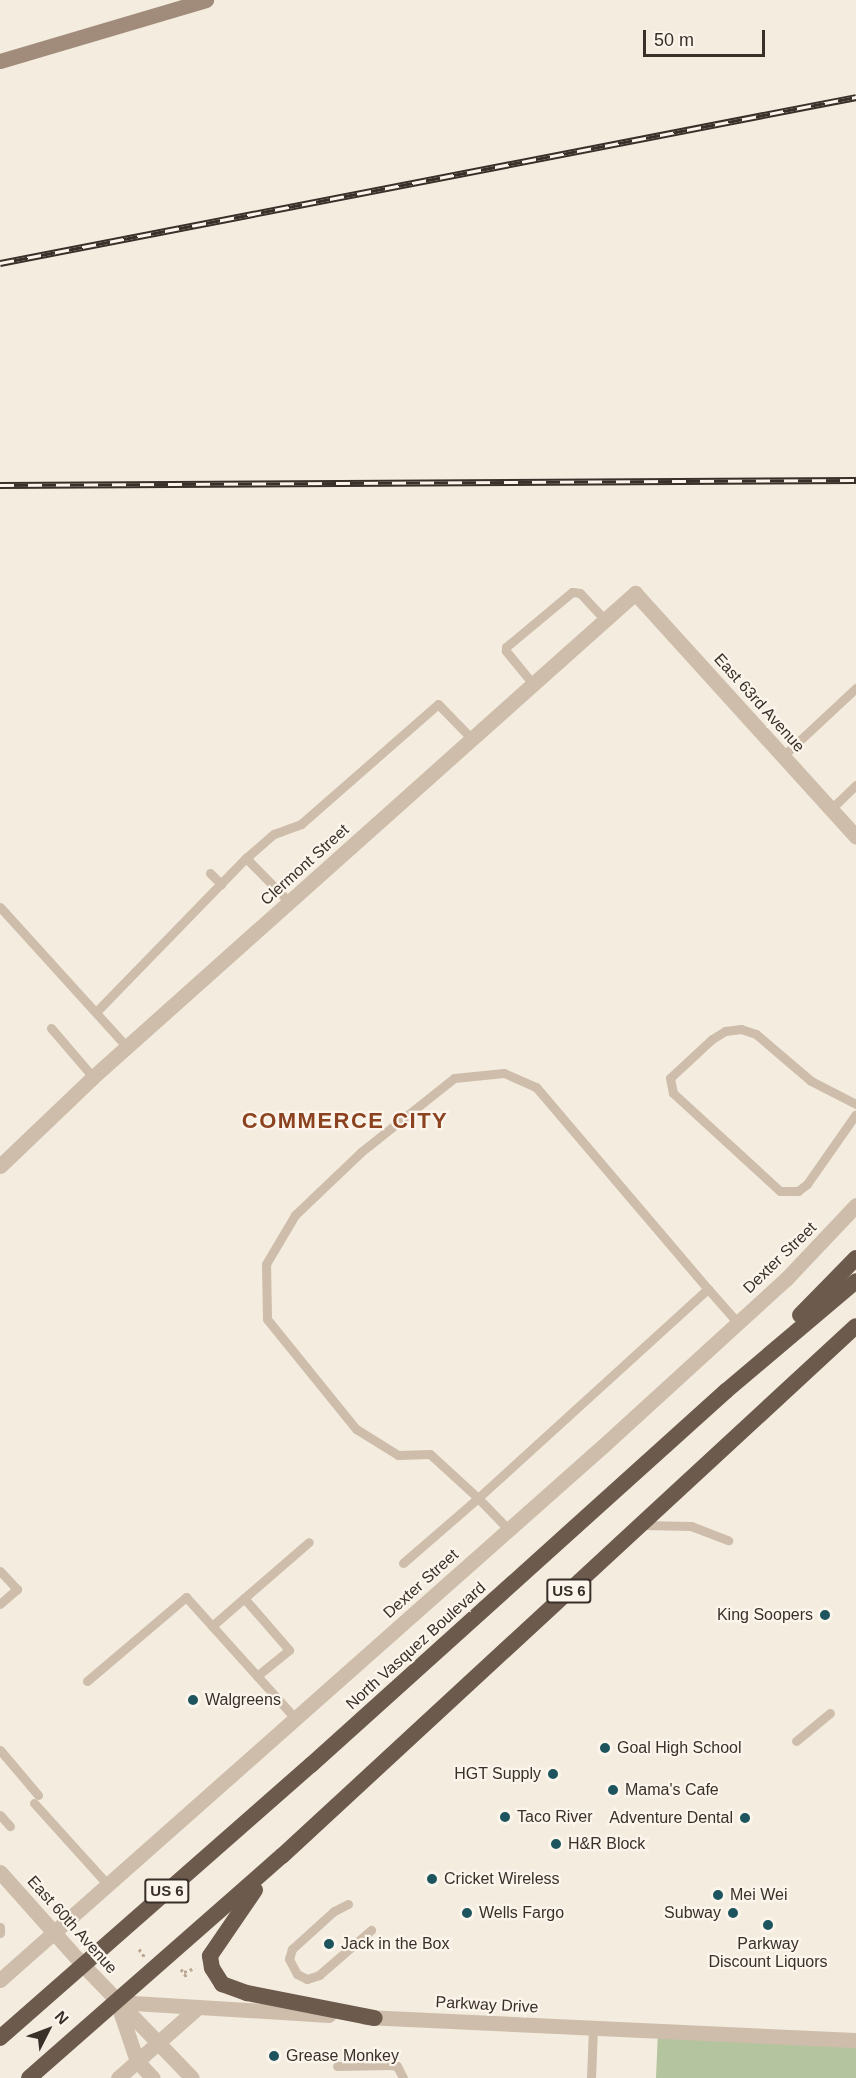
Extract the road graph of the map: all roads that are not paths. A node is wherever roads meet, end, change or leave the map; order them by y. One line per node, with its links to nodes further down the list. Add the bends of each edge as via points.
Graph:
1 (206, 0): 2 (main road)
2 (0, 61)
3 (635, 593): 4 (street, Clermont Street); 8 (street, East 63rd Avenue)
4 (605, 620): 5 (street, Clermont Street); 5 (lane, via 580,593 566,594 506,646)
5 (533, 684): 7 (street, Clermont Street)
6 (856, 687): 8 (lane)
7 (472, 739): 12 (lane, via 438,704 301,824 274,834); 15 (street, Clermont Street)
8 (783, 756): 10 (street, East 63rd Avenue)
9 (856, 785): 10 (lane)
10 (831, 808): 11 (street, East 63rd Avenue)
11 (856, 837)
12 (246, 858): 14 (lane); 15 (lane)
13 (210, 873): 14 (lane)
14 (221, 884): 17 (lane)
15 (290, 903): 19 (street, Clermont Street)
16 (0, 907): 17 (lane)
17 (96, 1012): 19 (lane)
18 (51, 1028): 20 (lane)
19 (127, 1047): 20 (street, Clermont Street)
20 (93, 1077): 23 (street, Clermont Street)
21 (856, 1104): 22 (lane, via 811,1080 756,1034 741,1029 725,1031 712,1039 670,1078 674,1093 780,1191 798,1191 807,1184)
22 (856, 1114)
23 (2, 1161)
24 (856, 1205): 28 (street, Dexter Street)
25 (856, 1258): 30 (highway)
26 (856, 1281): 30 (highway, North Vasquez Boulevard / US 6)
27 (708, 1289): 28 (lane); 31 (lane); 31 (lane, via 536,1087 504,1073 454,1078 361,1152 295,1215 266,1264 267,1319 356,1429 398,1455 430,1454)
28 (738, 1323): 33 (street, Dexter Street)
29 (856, 1326): 32 (highway, US 6)
30 (726, 1391): 57 (highway, North Vasquez Boulevard / US 6, via 252,1818)
31 (478, 1498): 33 (lane); 36 (lane)
32 (640, 1525): 34 (lane, via 691,1526); 49 (highway, US 6)
33 (509, 1530): 44 (street, Dexter Street)
34 (728, 1540)
35 (309, 1542): 38 (lane)
36 (403, 1563)
37 (0, 1571): 39 (lane, via 17,1589)
38 (244, 1598): 40 (lane); 41 (lane, via 289,1650)
39 (0, 1604)
40 (212, 1626): 41 (lane); 42 (lane, via 186,1597)
41 (257, 1676): 44 (lane)
42 (87, 1681)
43 (830, 1713): 45 (lane)
44 (296, 1719): 51 (street, Dexter Street)
45 (796, 1741)
46 (0, 1750): 51 (lane)
47 (0, 1815): 48 (lane)
48 (10, 1826)
49 (282, 1856): 59 (highway, US 6); 61 (highway, via 213,1948 210,1962 216,1976 228,1988)
50 (0, 1872): 55 (street, East 60th Avenue)
51 (108, 1885): 55 (street, Dexter Street)
52 (348, 1904): 54 (lane, via 334,1911 292,1949 289,1959 297,1974 307,1978 319,1975)
53 (0, 1927): 56 (lane)
54 (371, 1930)
55 (54, 1932): 57 (street, East 60th Avenue); 58 (street, Dexter Street)
56 (0, 1933)
57 (82, 1964): 59 (street, East 60th Avenue); 63 (highway, North Vasquez Boulevard / US 6)
58 (0, 1980)
59 (117, 2002): 60 (street, Parkway Drive); 65 (street, East 60th Avenue); 66 (street, East 60th Avenue); 68 (highway, US 6)
60 (196, 2009): 61 (street, Parkway Drive); 65 (street)
61 (375, 2018): 62 (street, Parkway Drive)
62 (593, 2028): 64 (street, Parkway Drive); 73 (lane)
63 (0, 2038)
64 (856, 2040)
65 (157, 2043): 66 (street); 71 (street, East 60th Avenue)
66 (137, 2061): 69 (street); 70 (street, East 60th Avenue)
67 (337, 2066): 72 (lane, via 397,2066)
68 (29, 2078)
69 (118, 2078)
70 (153, 2078)
71 (192, 2078)
72 (403, 2078)
73 (591, 2078)

